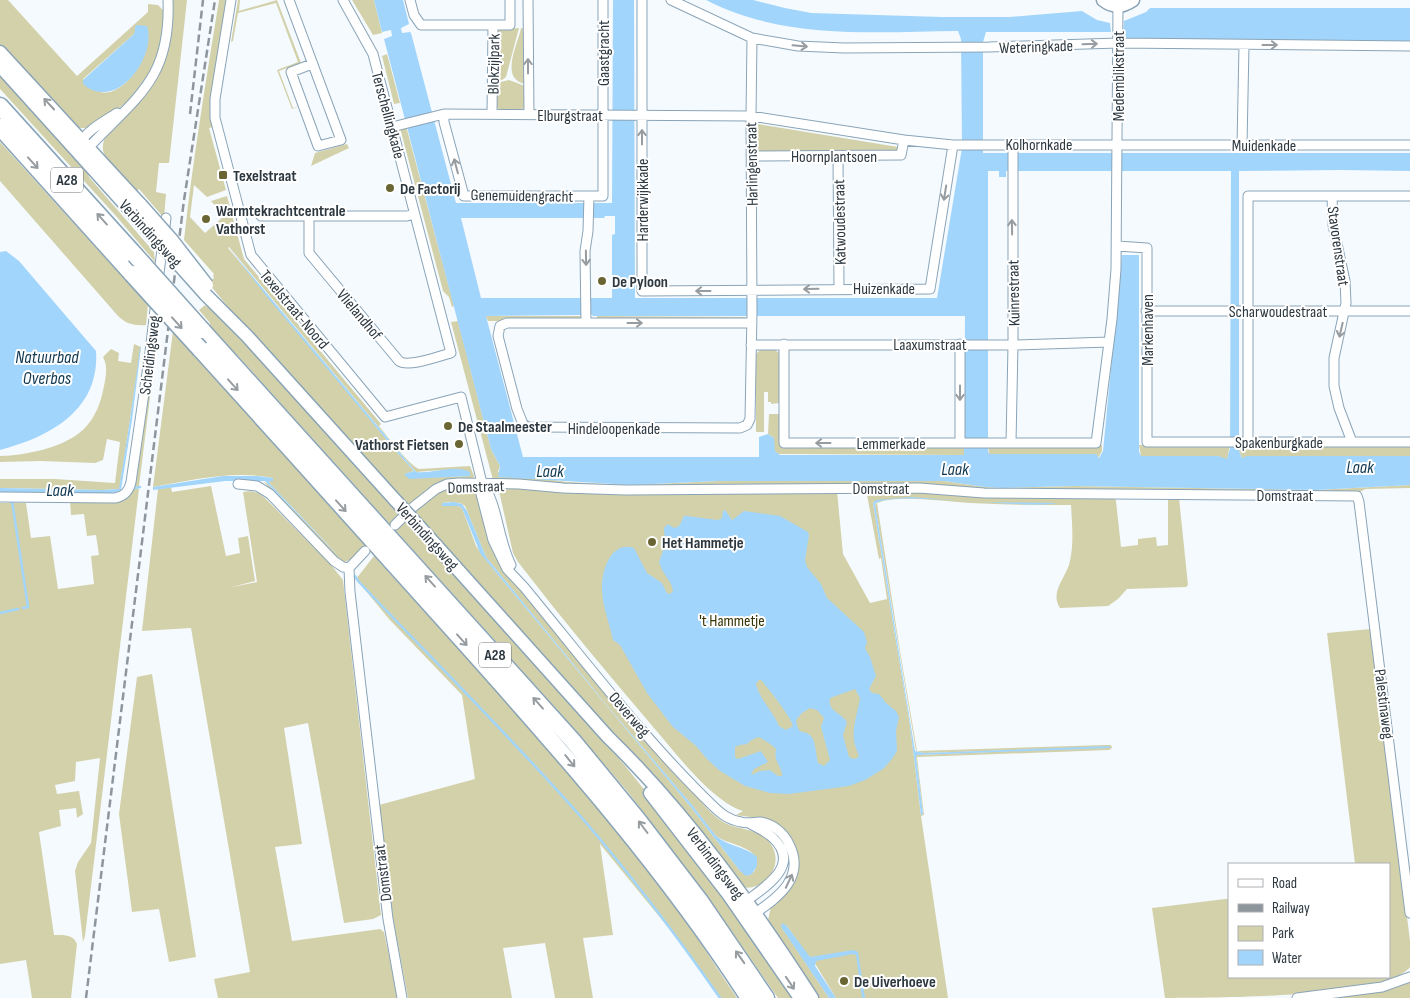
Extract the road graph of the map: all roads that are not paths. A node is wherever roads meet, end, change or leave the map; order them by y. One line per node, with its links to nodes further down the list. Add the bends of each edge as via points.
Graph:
1 (168, 0): 35 (street, via 168,27 162,58 152,80 132,103 106,120)
2 (231, 0): 64 (street, Texelstraat-Noord, via 215,110 251,255 385,417)
3 (288, 0): 20 (street)
4 (343, 0): 30 (street, Terschellingkade, via 371,50)
5 (410, 0): 14 (street, via 421,25)
6 (510, 0): 14 (street, Blokzijlpark, via 510,25)
7 (528, 0): 25 (street, one-way to 7)
8 (603, 0): 27 (street, Gaastgracht)
9 (642, 0): 26 (street, Harderwijkkade)
10 (671, 0): 15 (street, Weteringkade)
11 (1103, 0): 13 (main road)
12 (1133, 0): 13 (main road)
13 (1118, 6): 16 (street, Medemblikstraat)
14 (493, 25): 24 (street, Blokzijlpark)
15 (752, 38): 16 (street, Weteringkade, one-way to 16, via 798,46 844,48 989,47); 28 (street, Harlingenstraat)
16 (1118, 39): 17 (street, Weteringkade); 37 (street, Medemblikstraat)
17 (1244, 45): 18 (street, Weteringkade, one-way to 18); 33 (street)
18 (1410, 46)
19 (0, 52): 35 (main road, Verbindingsweg, one-way to 19)
20 (312, 64): 20 (street, via 341,140 318,146 291,72)
21 (0, 66): 35 (main road, Verbindingsweg)
22 (0, 106): 87 (highway, A28, one-way to 22, bridge, via 700,902 573,741)
23 (444, 114): 24 (street, Elburgstraat); 30 (street, Elburgstraat); 43 (street, Genemuidengracht, one-way to 23, via 464,196)
24 (492, 114): 25 (street, Elburgstraat)
25 (528, 114): 27 (street, Elburgstraat)
26 (642, 114): 27 (street, Elburgstraat); 28 (street, Elburgstraat); 51 (street, Harderwijkkade, one-way to 26, via 642,291)
27 (603, 115): 40 (street, Gaastgracht)
28 (750, 116): 31 (street, Hoornplantsoen); 38 (street, Harlingenstraat)
29 (0, 127): 86 (highway, A28, one-way to 86, bridge, via 561,750 687,909)
30 (392, 127): 44 (street, Terschellingkade)
31 (904, 140): 32 (street, Hoornplantsoen); 39 (street, Hoornplantsoen, via 901,155)
32 (957, 145): 36 (street, Kolhornkade); 49 (street, Huizenkade, one-way to 49, via 930,288)
33 (1242, 145): 34 (street, Muidenkade); 37 (street, Muidenkade)
34 (1410, 145)
35 (82, 146): 50 (main road, Verbindingsweg, bridge, via 139,220); 50 (main road, Verbindingsweg, bridge, via 172,240)
36 (1012, 147): 37 (street, Kolhornkade); 62 (street, Kuinrestraat, one-way to 36)
37 (1118, 148): 48 (street, Markenhaven)
38 (751, 156): 39 (street, Hoornplantsoen); 51 (street, Harlingenstraat)
39 (838, 157): 49 (street, Katwoudestraat)
40 (603, 196): 43 (street, Genemuidengracht)
41 (1332, 196): 42 (street); 53 (street, via 1248,196); 54 (street, Stavorenstraat, via 1335,236 1346,288)
42 (1410, 196)
43 (588, 199): 56 (street, one-way to 56)
44 (414, 214): 46 (street); 63 (street, Terschellingkade)
45 (260, 216): 46 (street)
46 (309, 216): 63 (street, Vlielandhof, via 309,253 398,361 409,364)
47 (166, 218): 75 (street, Scheidingsweg, via 150,352 128,491 116,498)
48 (1116, 246): 52 (street, Markenhaven, via 1147,248); 58 (street, Markenhaven)
49 (839, 288): 51 (street, Huizenkade, one-way to 51)
50 (207, 290): 82 (main road, Verbindingsweg, bridge, via 608,737)
51 (752, 290): 57 (street, Hindeloopenkade)
52 (1146, 311): 53 (street, Scharwoudestraat); 65 (street, Markenhaven)
53 (1244, 311): 54 (street, Scharwoudestraat); 66 (street)
54 (1345, 311): 55 (street, Scharwoudestraat); 67 (street, Stavorenstraat, one-way to 67, via 1333,378 1337,401)
55 (1410, 311)
56 (586, 323): 57 (street, Hindeloopenkade, one-way to 57); 61 (street, Hindeloopenkade, via 507,323 499,328 498,336 517,409 525,426 740,428 750,419)
57 (752, 323): 61 (street, Hindeloopenkade)
58 (1109, 342): 62 (street, Laaxumstraat); 71 (street, Markenhaven)
59 (784, 344): 60 (street, Laaxumstraat); 61 (street, Laaxumstraat); 69 (street, Lemmerkade, one-way to 59, via 784,442)
60 (962, 344): 62 (street, Laaxumstraat); 69 (street, one-way to 69)
61 (751, 345)
62 (1013, 345): 70 (street, Kuinrestraat)
63 (451, 353)
64 (462, 397): 72 (street, Oeverweg)
65 (1147, 442): 66 (street, Spakenburgkade)
66 (1244, 442): 67 (street, Spakenburgkade)
67 (1352, 442): 68 (street, Spakenburgkade)
68 (1410, 442)
69 (960, 443): 70 (street, Lemmerkade)
70 (1011, 443): 71 (street, Lemmerkade)
71 (1096, 443)
72 (482, 483): 74 (street, Domstraat, via 624,490 919,488 984,493); 76 (street, Domstraat, via 442,486); 81 (street, Oeverweg, via 480,494 496,548 510,573 694,787 726,817)
73 (238, 484): 80 (street, via 257,486 270,494 334,560)
74 (1357, 496): 83 (street, Palestinaweg)
75 (0, 497)
76 (412, 508)
77 (403, 517): 78 (street)
78 (395, 525)
79 (365, 551): 80 (street)
80 (349, 568): 85 (street, Domstraat, via 388,919)
81 (749, 823): 82 (street, Oeverweg, via 776,841 783,859 776,878); 82 (street, Oeverweg, one-way to 81, via 784,891 792,877 794,864 789,844 780,833 768,824)
82 (747, 910): 88 (main road, Verbindingsweg, one-way to 88); 89 (main road, Verbindingsweg)
83 (1410, 913)
84 (1410, 977): 90 (street, via 1382,987)
85 (402, 998)
86 (749, 998)
87 (766, 998)
88 (800, 998)
89 (812, 998)
90 (1297, 998)

